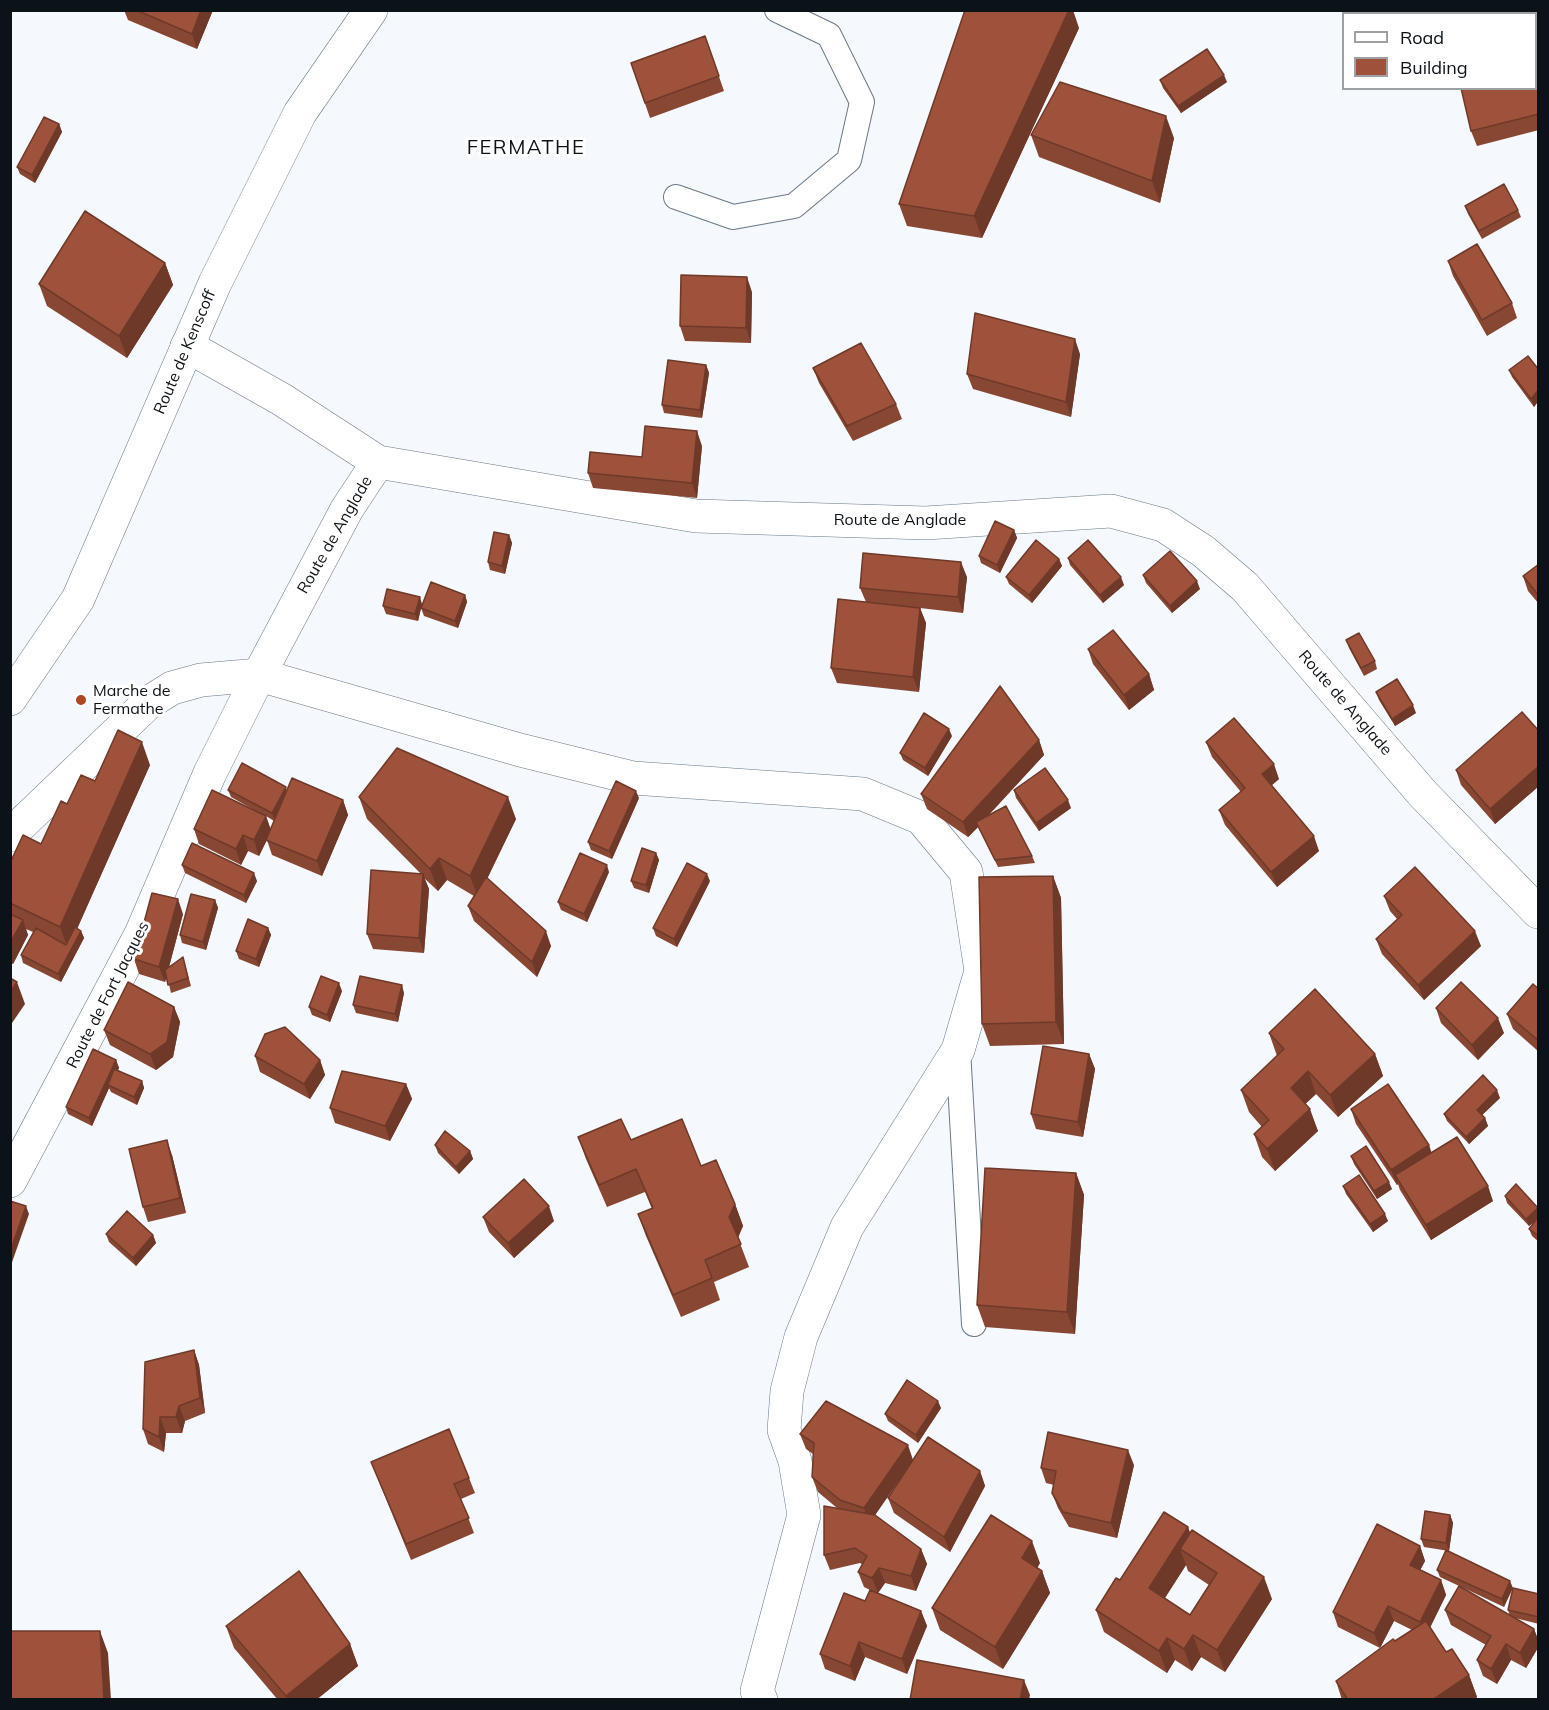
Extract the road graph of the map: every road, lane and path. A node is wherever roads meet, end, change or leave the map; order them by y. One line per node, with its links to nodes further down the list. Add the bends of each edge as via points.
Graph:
1 (371, 10): 4 (street, Route de Kenscoff, via 300,112)
2 (777, 10): 3 (lane, via 829,35 862,102 849,160 794,206 733,216)
3 (676, 197)
4 (187, 346): 5 (street); 7 (street, Route de Kenscoff, via 78,598)
5 (378, 462): 6 (street, Route de Anglade, via 347,509); 9 (street, Route de Anglade, via 696,516 926,523 1111,511 1163,525 1203,551 1245,587 1423,794)
6 (259, 675): 8 (street, via 201,680 172,688 148,703); 10 (street, via 520,750 633,778 863,795 921,818 966,872 981,971); 11 (street, Route de Fort Jacques, via 210,773 141,934)
7 (10, 699)
8 (10, 836)
9 (1539, 912)
10 (958, 1050): 12 (lane); 13 (street, via 847,1227 801,1337 787,1391 784,1430 795,1461 804,1515 758,1691)
11 (10, 1181)
12 (974, 1324)
13 (760, 1700)

